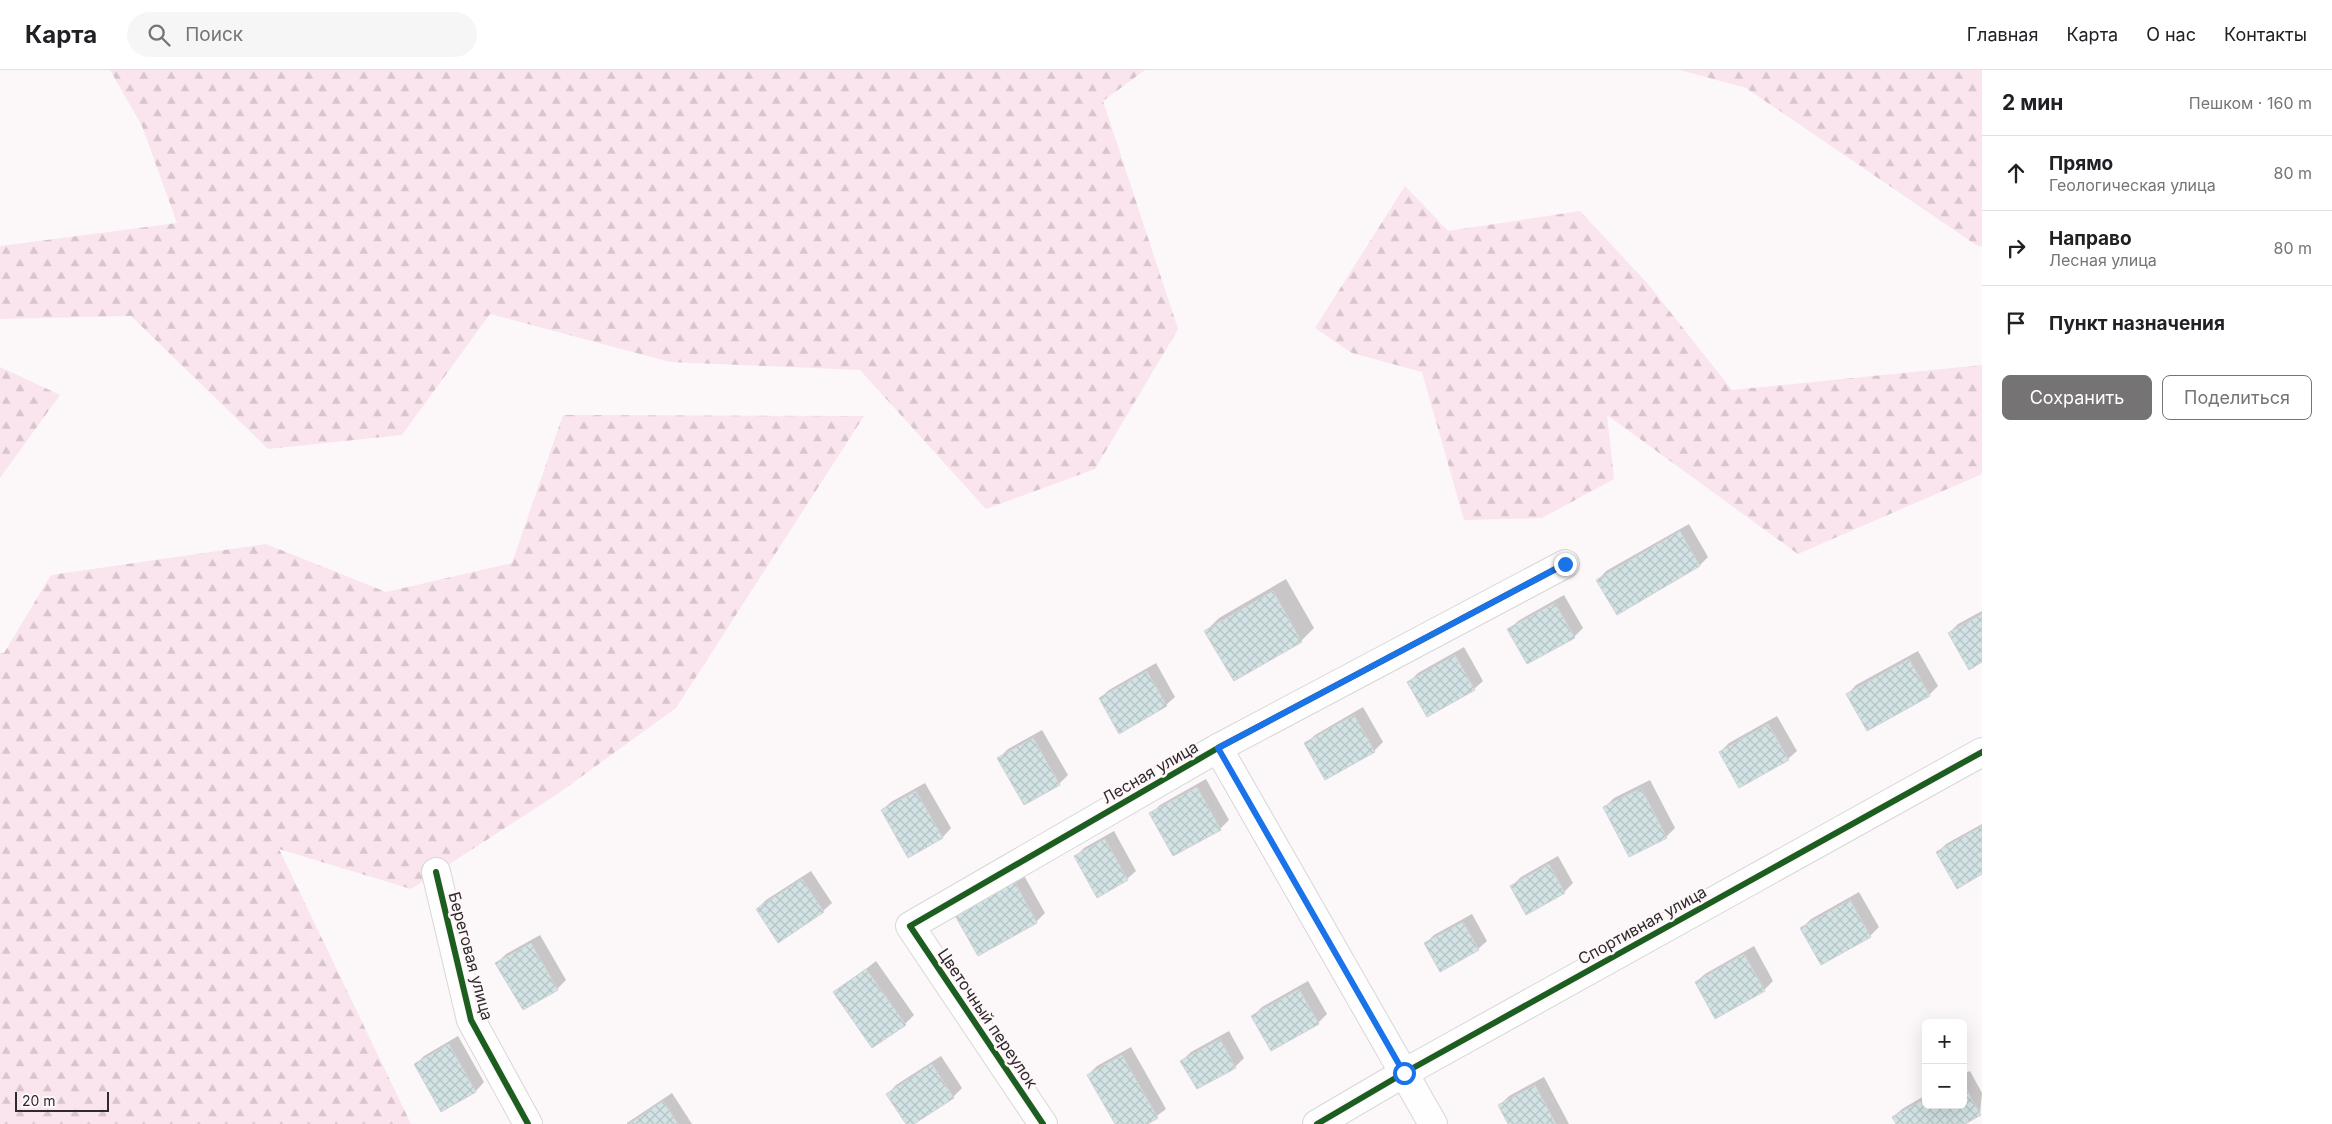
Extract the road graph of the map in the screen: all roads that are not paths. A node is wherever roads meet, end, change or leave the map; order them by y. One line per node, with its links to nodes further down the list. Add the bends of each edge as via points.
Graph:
1 (1565, 564): 2 (street, Лесная улица)
2 (1218, 748): 5 (street, Лесная улица); 6 (street)
3 (1982, 752): 6 (street, Спортивная улица)
4 (436, 872): 7 (street, Береговая улица, via 470,1020)
5 (910, 926): 8 (street, Цветочный переулок)
6 (1404, 1073): 9 (street, Спортивная улица); 10 (street)
7 (528, 1124)
8 (1043, 1124)
9 (1317, 1124)
10 (1433, 1124)

